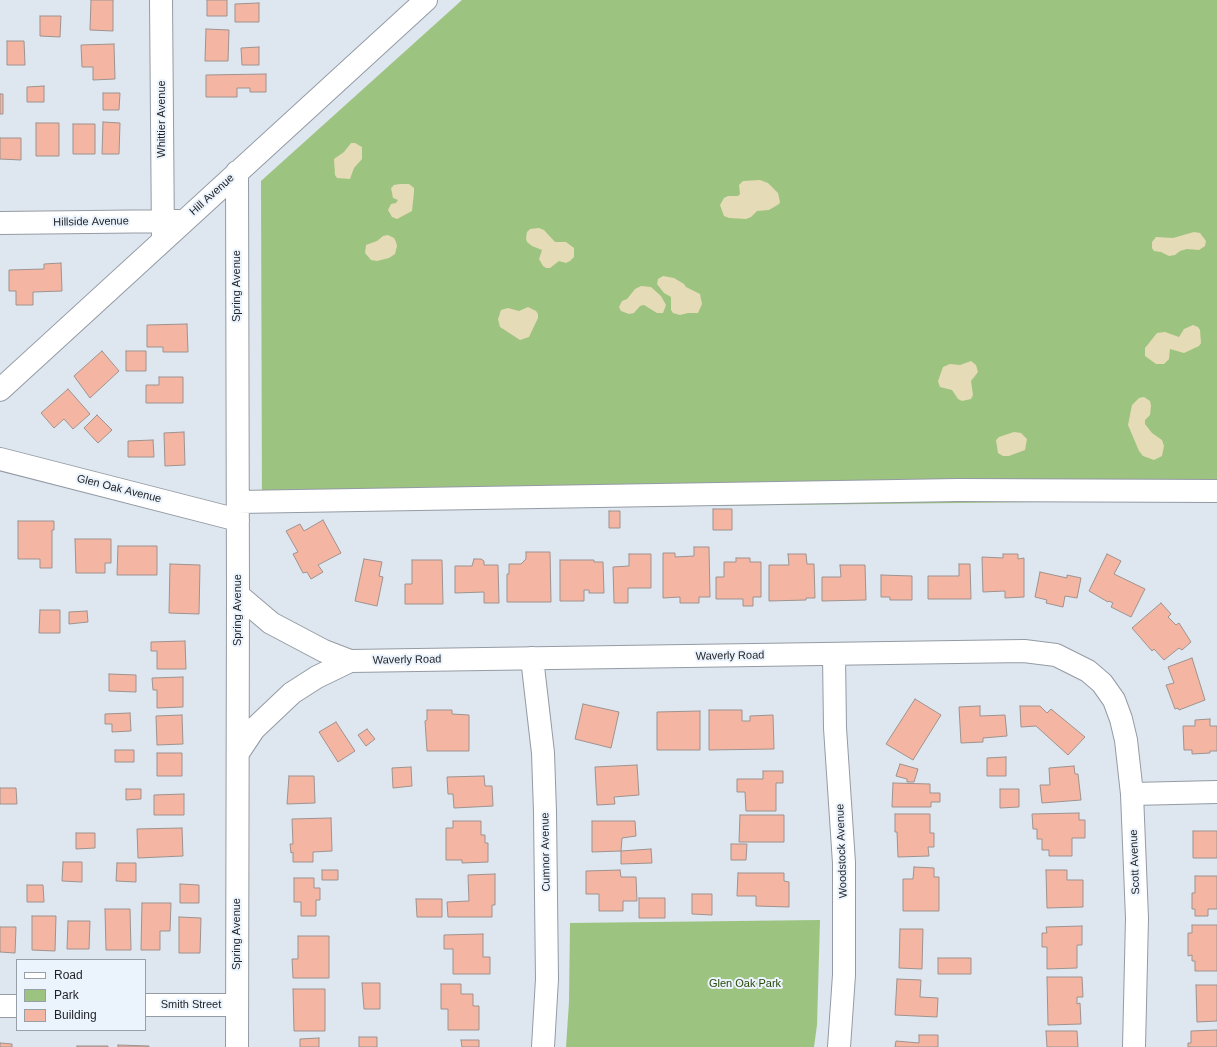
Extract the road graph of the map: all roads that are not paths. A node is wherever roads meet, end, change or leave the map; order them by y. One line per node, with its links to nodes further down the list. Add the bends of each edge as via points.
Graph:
1 (161, 0): 5 (street, Whittier Avenue)
2 (426, 0): 3 (street, Hill Avenue)
3 (237, 172): 5 (street, Hill Avenue); 9 (street, Spring Avenue)
4 (0, 223): 5 (street, Hillside Avenue)
5 (170, 227): 6 (street, Hill Avenue)
6 (0, 390)
7 (0, 459): 9 (street, Glen Oak Avenue)
8 (1217, 491): 9 (street, Glen Oak Avenue, via 958,490)
9 (238, 511): 10 (street, Spring Avenue)
10 (238, 595): 13 (street, Waverly Road, via 271,623 324,652); 15 (street, Spring Avenue)
11 (834, 655): 12 (street, Waverly Road); 14 (street, Waverly Road, via 1040,652 1072,661); 24 (street, Woodstock Avenue, via 835,728 844,863 844,975)
12 (532, 658): 13 (street, Waverly Road); 23 (street, Cumnor Avenue, via 543,753 545,805 547,979)
13 (350, 661): 15 (street, Waverly Road, via 292,693 254,728)
14 (1102, 683): 17 (street, Scott Avenue, via 1114,700 1121,719)
15 (238, 753): 19 (street, Spring Avenue)
16 (1217, 792): 17 (street)
17 (1132, 794): 25 (street, Scott Avenue, via 1138,918)
18 (146, 1005): 19 (street, Smith Street)
19 (236, 1005): 22 (street, Spring Avenue)
20 (0, 1006): 21 (street)
21 (16, 1006)
22 (236, 1047)
23 (543, 1047)
24 (839, 1047)
25 (1134, 1047)

